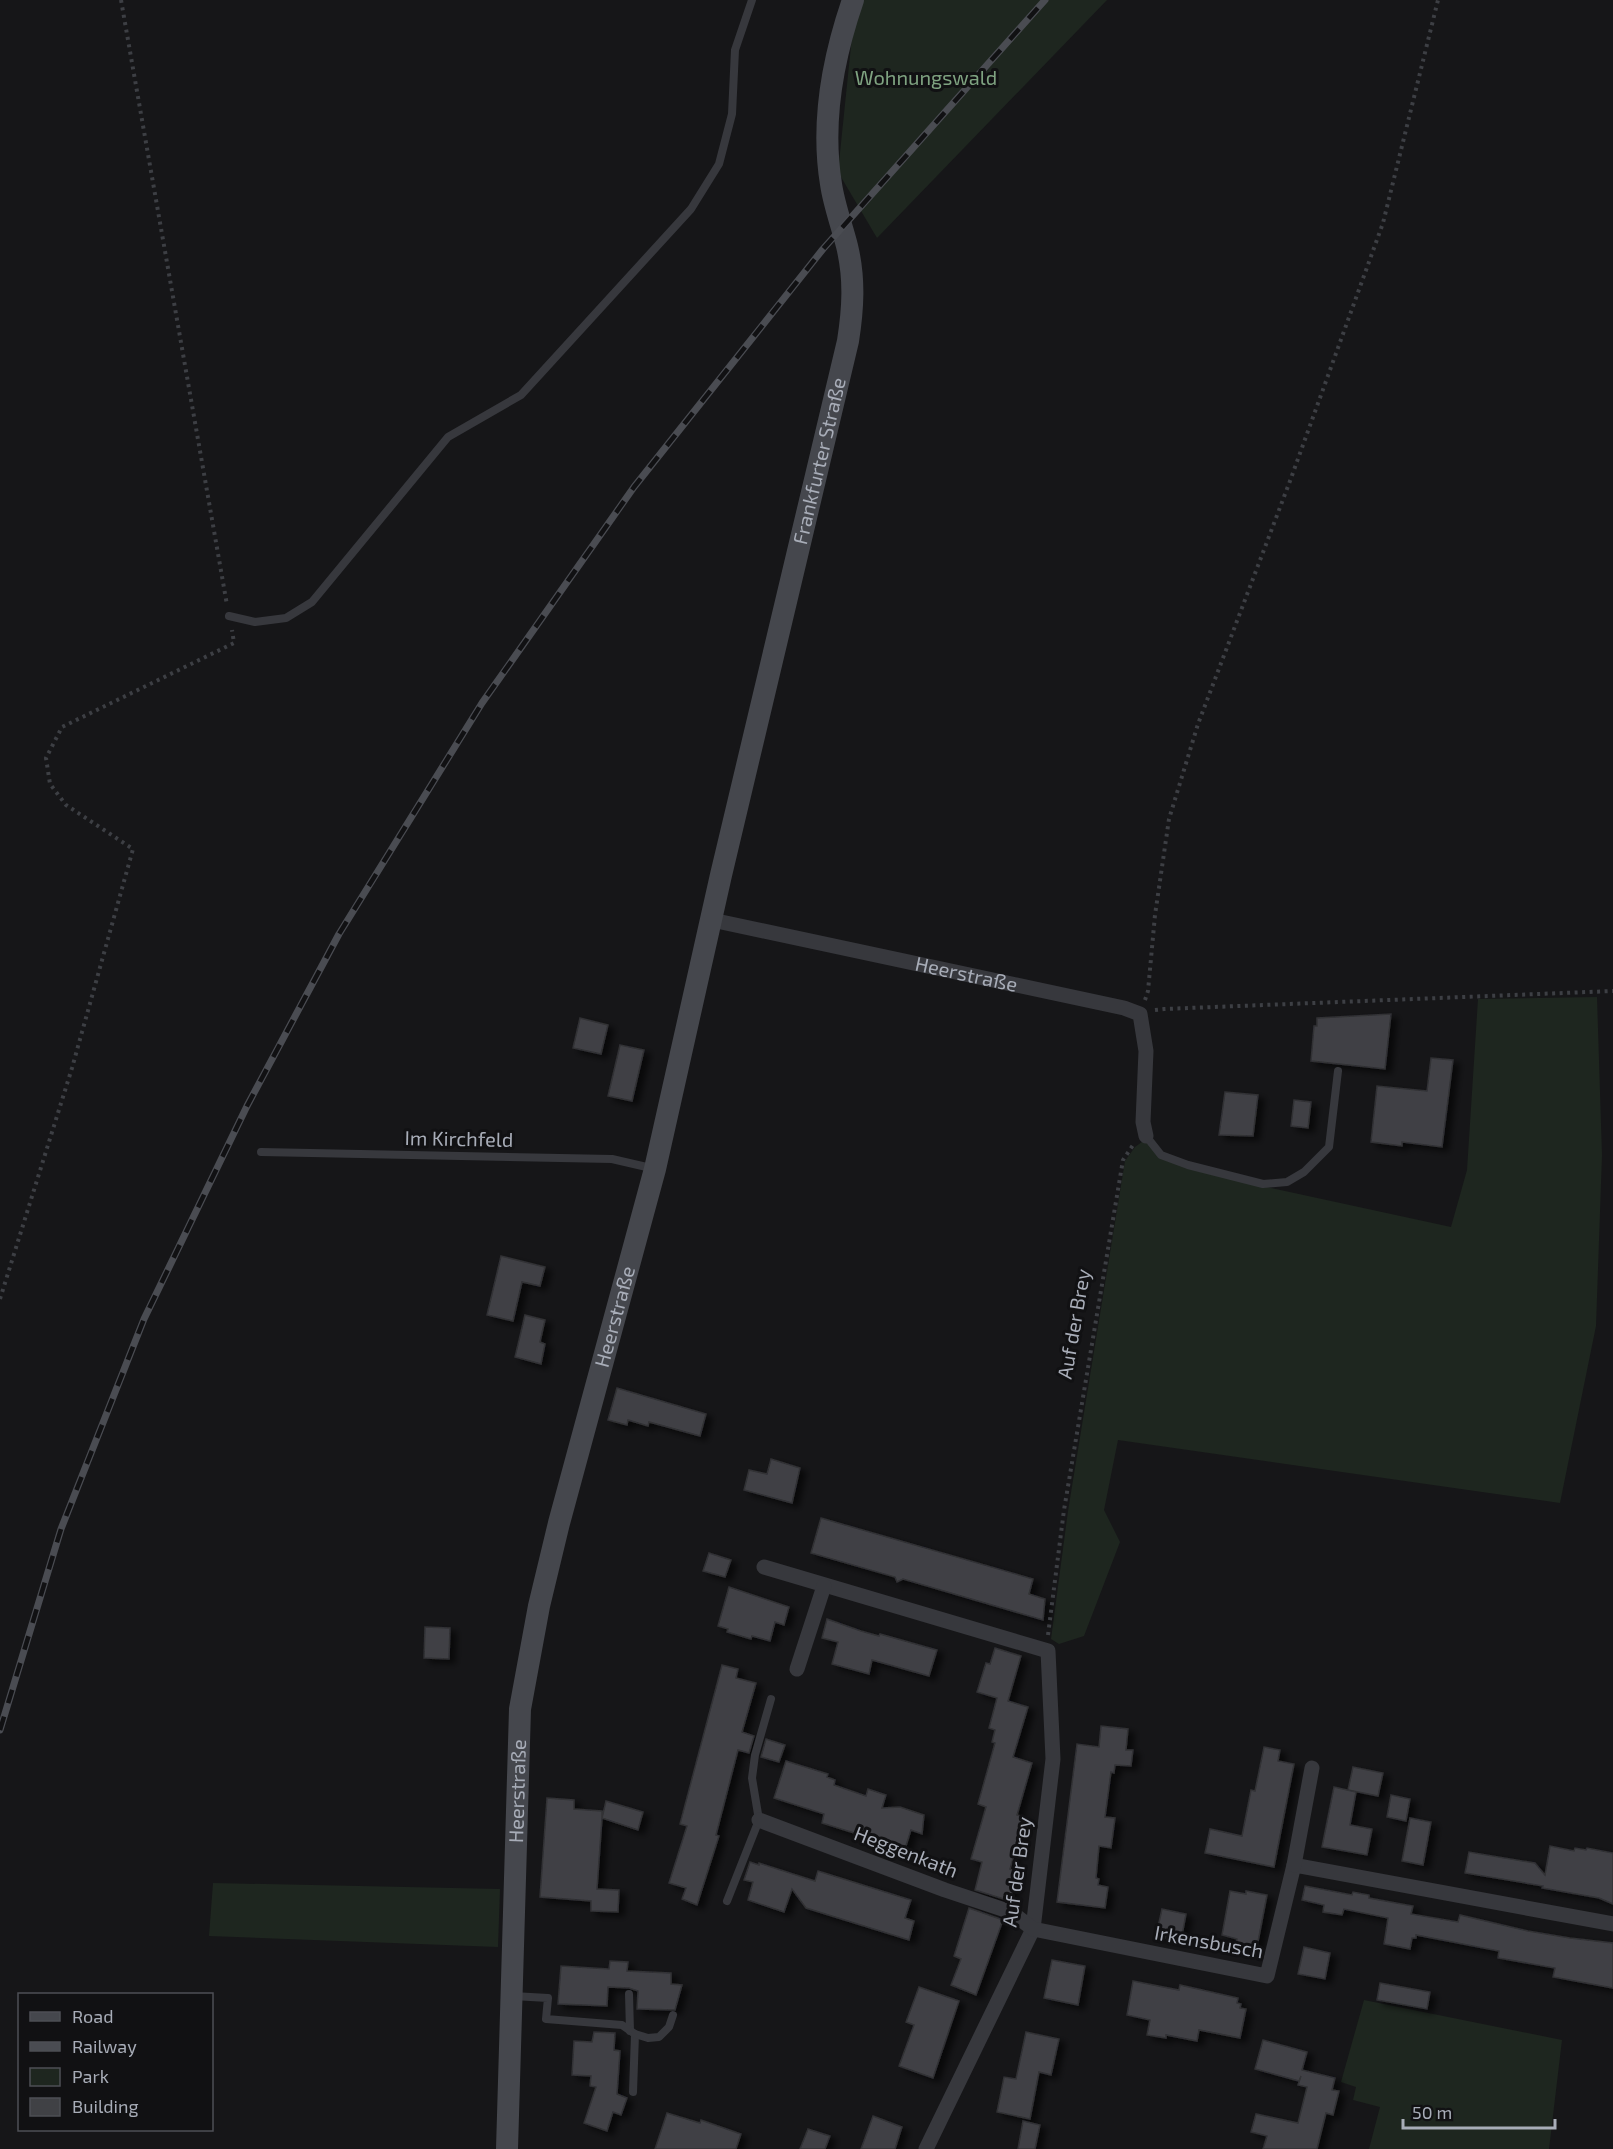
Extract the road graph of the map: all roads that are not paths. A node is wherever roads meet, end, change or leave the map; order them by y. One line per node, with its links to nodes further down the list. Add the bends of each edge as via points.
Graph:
1 (752, 0): 3 (lane, via 735,50 732,114 719,164 691,209 521,395 448,437 312,603 286,618 255,622)
2 (854, 0): 4 (main road, Frankfurter Straße, via 836,63 827,116 831,188 851,268 853,313)
3 (229, 616)
4 (712, 920): 6 (street, Heerstraße, via 1140,1014 1146,1051); 8 (main road, Heerstraße)
5 (1338, 1071): 6 (lane, via 1329,1147 1304,1172 1287,1182 1263,1184 1188,1165 1161,1155)
6 (1146, 1136)
7 (261, 1152): 8 (lane, Im Kirchfeld, via 612,1159)
8 (655, 1169): 20 (main road, Heerstraße, via 539,1606 520,1709)
9 (764, 1567): 10 (street)
10 (824, 1586): 11 (street); 18 (street, Auf der Brey, via 1048,1651 1053,1759)
11 (797, 1669)
12 (771, 1699): 14 (lane, via 752,1778)
13 (1312, 1768): 15 (street, Irkensbusch)
14 (759, 1820): 16 (lane); 18 (street, Heggenkath, via 1011,1912)
15 (1294, 1865): 17 (street); 18 (street, Irkensbusch, via 1267,1976)
16 (727, 1901)
17 (1613, 1924)
18 (1034, 1929): 25 (street, Auf der Brey)
19 (629, 1994): 22 (lane)
20 (512, 1995): 22 (lane, via 548,1998 546,2019 622,2025); 24 (main road, Heerstraße)
21 (673, 2015): 22 (lane, via 669,2027 659,2037)
22 (633, 2033): 23 (lane)
23 (633, 2092)
24 (510, 2149)
25 (926, 2149)

